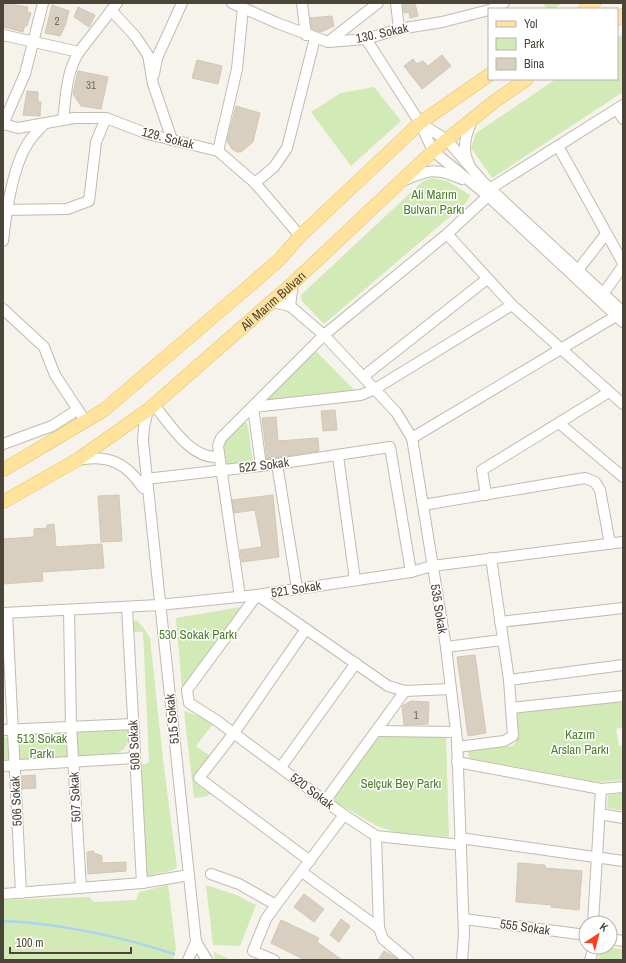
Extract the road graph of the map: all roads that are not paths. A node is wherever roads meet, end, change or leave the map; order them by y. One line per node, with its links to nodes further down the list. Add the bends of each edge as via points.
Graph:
1 (43, 3): 14 (street)
2 (182, 3): 19 (street, via 157,58)
3 (232, 3): 8 (street, 130. Sokak)
4 (302, 3): 12 (street)
5 (378, 3): 15 (street)
6 (396, 3): 10 (street)
7 (114, 7): 16 (street); 19 (street, via 148,55)
8 (243, 8): 12 (street, 130. Sokak); 31 (street, via 237,69)
9 (488, 10): 10 (street, 130. Sokak, via 442,22)
10 (399, 29): 13 (street, 130. Sokak)
11 (3, 35): 14 (street)
12 (310, 36): 15 (street, 130. Sokak); 35 (street, via 287,148 274,167)
13 (366, 39): 15 (street, 130. Sokak); 25 (street)
14 (33, 42): 16 (street); 27 (street, via 25,74)
15 (328, 42)
16 (80, 52): 23 (street, via 74,60 68,80)
17 (488, 76): 25 (main road, Ali Marım Bulvarı)
18 (526, 80): 24 (main road, Ali Marım Bulvarı)
19 (153, 84): 28 (street)
20 (620, 107): 22 (street); 30 (street)
21 (106, 118): 23 (street, 129. Sokak); 28 (street, 129. Sokak); 38 (street, via 96,142 89,201 67,209)
22 (623, 119)
23 (63, 120): 26 (street, 129. Sokak)
24 (472, 120): 29 (main road, Ali Marım Bulvarı); 33 (street, via 464,143 464,154)
25 (420, 123): 29 (street); 32 (street); 41 (main road, Ali Marım Bulvarı)
26 (44, 124): 27 (street, 129. Sokak, via 18,128); 38 (street, via 28,142 18,163)
27 (3, 125)
28 (172, 140): 31 (street, 129. Sokak)
29 (446, 140): 32 (main road, Ali Marım Bulvarı); 33 (street)
30 (558, 146): 37 (street); 40 (street)
31 (218, 151): 35 (street, 129. Sokak)
32 (433, 151): 34 (main road, Ali Marım Bulvarı); 36 (street)
33 (474, 172): 37 (street)
34 (403, 181): 36 (street, via 436,170); 46 (main road, Ali Marım Bulvarı)
35 (254, 183): 41 (street, 129. Sokak)
36 (473, 183): 37 (street)
37 (489, 192): 39 (street); 44 (street); 52 (street)
38 (5, 209): 42 (street)
39 (447, 234): 45 (street); 53 (street)
40 (606, 234): 43 (street); 44 (street)
41 (300, 236): 62 (main road, Ali Marım Bulvarı, via 255,281 104,410)
42 (3, 241)
43 (623, 265): 47 (street)
44 (578, 270): 47 (street)
45 (487, 279): 50 (street); 55 (street)
46 (293, 283): 48 (main road, Ali Marım Bulvarı); 49 (street)
47 (603, 294): 52 (street)
48 (272, 302): 49 (street); 60 (main road, Ali Marım Bulvarı)
49 (290, 306): 53 (street, 535 Sokak)
50 (512, 306): 54 (street); 56 (street)
51 (3, 309): 61 (street, via 44,347 54,376)
52 (621, 316): 54 (street)
53 (324, 335): 55 (street, 535 Sokak); 59 (street)
54 (561, 350): 57 (street); 64 (street)
55 (364, 376): 56 (street, 535 Sokak)
56 (375, 389): 59 (street, via 361,395); 64 (street, 535 Sokak, via 396,412)
57 (609, 392): 58 (street); 63 (street)
58 (623, 404)
59 (253, 407): 67 (street, via 221,438 218,446); 70 (street)
60 (151, 408): 67 (street, via 199,453 212,458); 68 (main road, Ali Marım Bulvarı); 74 (street, 515 Sokak, via 144,427)
61 (77, 410): 62 (street); 65 (street, via 52,426)
62 (86, 422): 71 (main road, Ali Marım Bulvarı)
63 (559, 423): 73 (street); 75 (street, via 482,470)
64 (412, 438): 77 (street, 535 Sokak)
65 (3, 444)
66 (338, 456): 69 (street, 522 Sokak); 82 (street, 522 Sokak, via 390,447); 83 (street)
67 (219, 457): 72 (street)
68 (77, 460): 74 (street, via 110,460); 76 (main road, Ali Marım Bulvarı)
69 (277, 464): 70 (street, 522 Sokak); 84 (street)
70 (261, 466): 72 (street, 522 Sokak)
71 (3, 470)
72 (221, 471): 74 (street, 522 Sokak); 86 (street)
73 (623, 477)
74 (143, 481): 87 (street, 515 Sokak, via 148,495)
75 (486, 495): 77 (street); 79 (street, via 585,478 598,485)
76 (3, 502)
77 (423, 505): 81 (street, 535 Sokak)
78 (623, 542): 79 (street, 521 Sokak)
79 (610, 544): 80 (street, 521 Sokak)
80 (491, 558): 81 (street, 521 Sokak); 92 (street)
81 (432, 566): 82 (street, 521 Sokak); 95 (street, 535 Sokak)
82 (411, 572): 83 (street, 521 Sokak)
83 (356, 580): 84 (street, 521 Sokak)
84 (297, 588): 85 (street, 521 Sokak)
85 (257, 595): 86 (street, 521 Sokak); 93 (street); 108 (street, 520 Sokak, via 187,690 189,703)
86 (240, 597): 87 (street, 521 Sokak)
87 (159, 605): 88 (street, 521 Sokak); 129 (street, 515 Sokak)
88 (128, 607): 90 (street, 521 Sokak); 103 (street, 508 Sokak)
89 (623, 608): 92 (street)
90 (69, 610): 91 (street, 521 Sokak); 104 (street, 507 Sokak)
91 (5, 613): 105 (street, 506 Sokak)
92 (500, 622): 94 (street)
93 (306, 629): 96 (street); 108 (street)
94 (502, 640): 95 (street); 98 (street)
95 (446, 647): 99 (street, 535 Sokak)
96 (356, 663): 100 (street, via 388,686); 115 (street)
97 (623, 665): 98 (street)
98 (509, 680): 102 (street)
99 (451, 689): 100 (street); 107 (street, 535 Sokak)
100 (405, 691): 106 (street)
101 (623, 696): 102 (street)
102 (511, 708): 109 (street, via 513,736 504,741)
103 (133, 724): 104 (street); 110 (street, 508 Sokak)
104 (71, 726): 105 (street); 111 (street, 507 Sokak)
105 (8, 730): 114 (street, 506 Sokak)
106 (377, 730): 107 (street); 118 (street)
107 (456, 732): 109 (street, 535 Sokak)
108 (234, 733): 115 (street, 520 Sokak); 126 (street, via 199,778)
109 (457, 747): 112 (street, 535 Sokak)
110 (135, 758): 111 (street); 130 (street, 508 Sokak)
111 (73, 762): 114 (street); 131 (street, 507 Sokak)
112 (458, 762): 117 (street); 123 (street, 535 Sokak)
113 (3, 766): 114 (street)
114 (14, 766): 132 (street, 506 Sokak)
115 (281, 767): 118 (street, 520 Sokak)
116 (623, 786): 117 (street)
117 (601, 789): 119 (street)
118 (325, 801): 120 (street, 520 Sokak)
119 (600, 814): 121 (street); 124 (street)
120 (344, 815): 122 (street, 520 Sokak); 126 (street)
121 (623, 818)
122 (376, 836): 123 (street, 520 Sokak); 137 (street)
123 (461, 841): 124 (street, 520 Sokak); 136 (street, 535 Sokak)
124 (597, 857): 125 (street, 520 Sokak); 135 (street)
125 (623, 861)
126 (310, 862): 127 (street)
127 (302, 872): 134 (street); 137 (street)
128 (211, 874): 134 (street, via 239,884)
129 (189, 875): 130 (street); 139 (street, 515 Sokak)
130 (142, 883): 131 (street)
131 (80, 888): 132 (street)
132 (21, 893): 133 (street)
133 (3, 894)
134 (276, 905): 142 (street, via 266,919 254,950)
135 (594, 915)
136 (464, 918): 138 (street, 555 Sokak); 144 (street, 535 Sokak)
137 (379, 928): 143 (street, via 383,939)
138 (578, 934)
139 (196, 942): 140 (street); 141 (street)
140 (188, 960)
141 (207, 960)
142 (274, 960)
143 (408, 960)
144 (462, 960)

